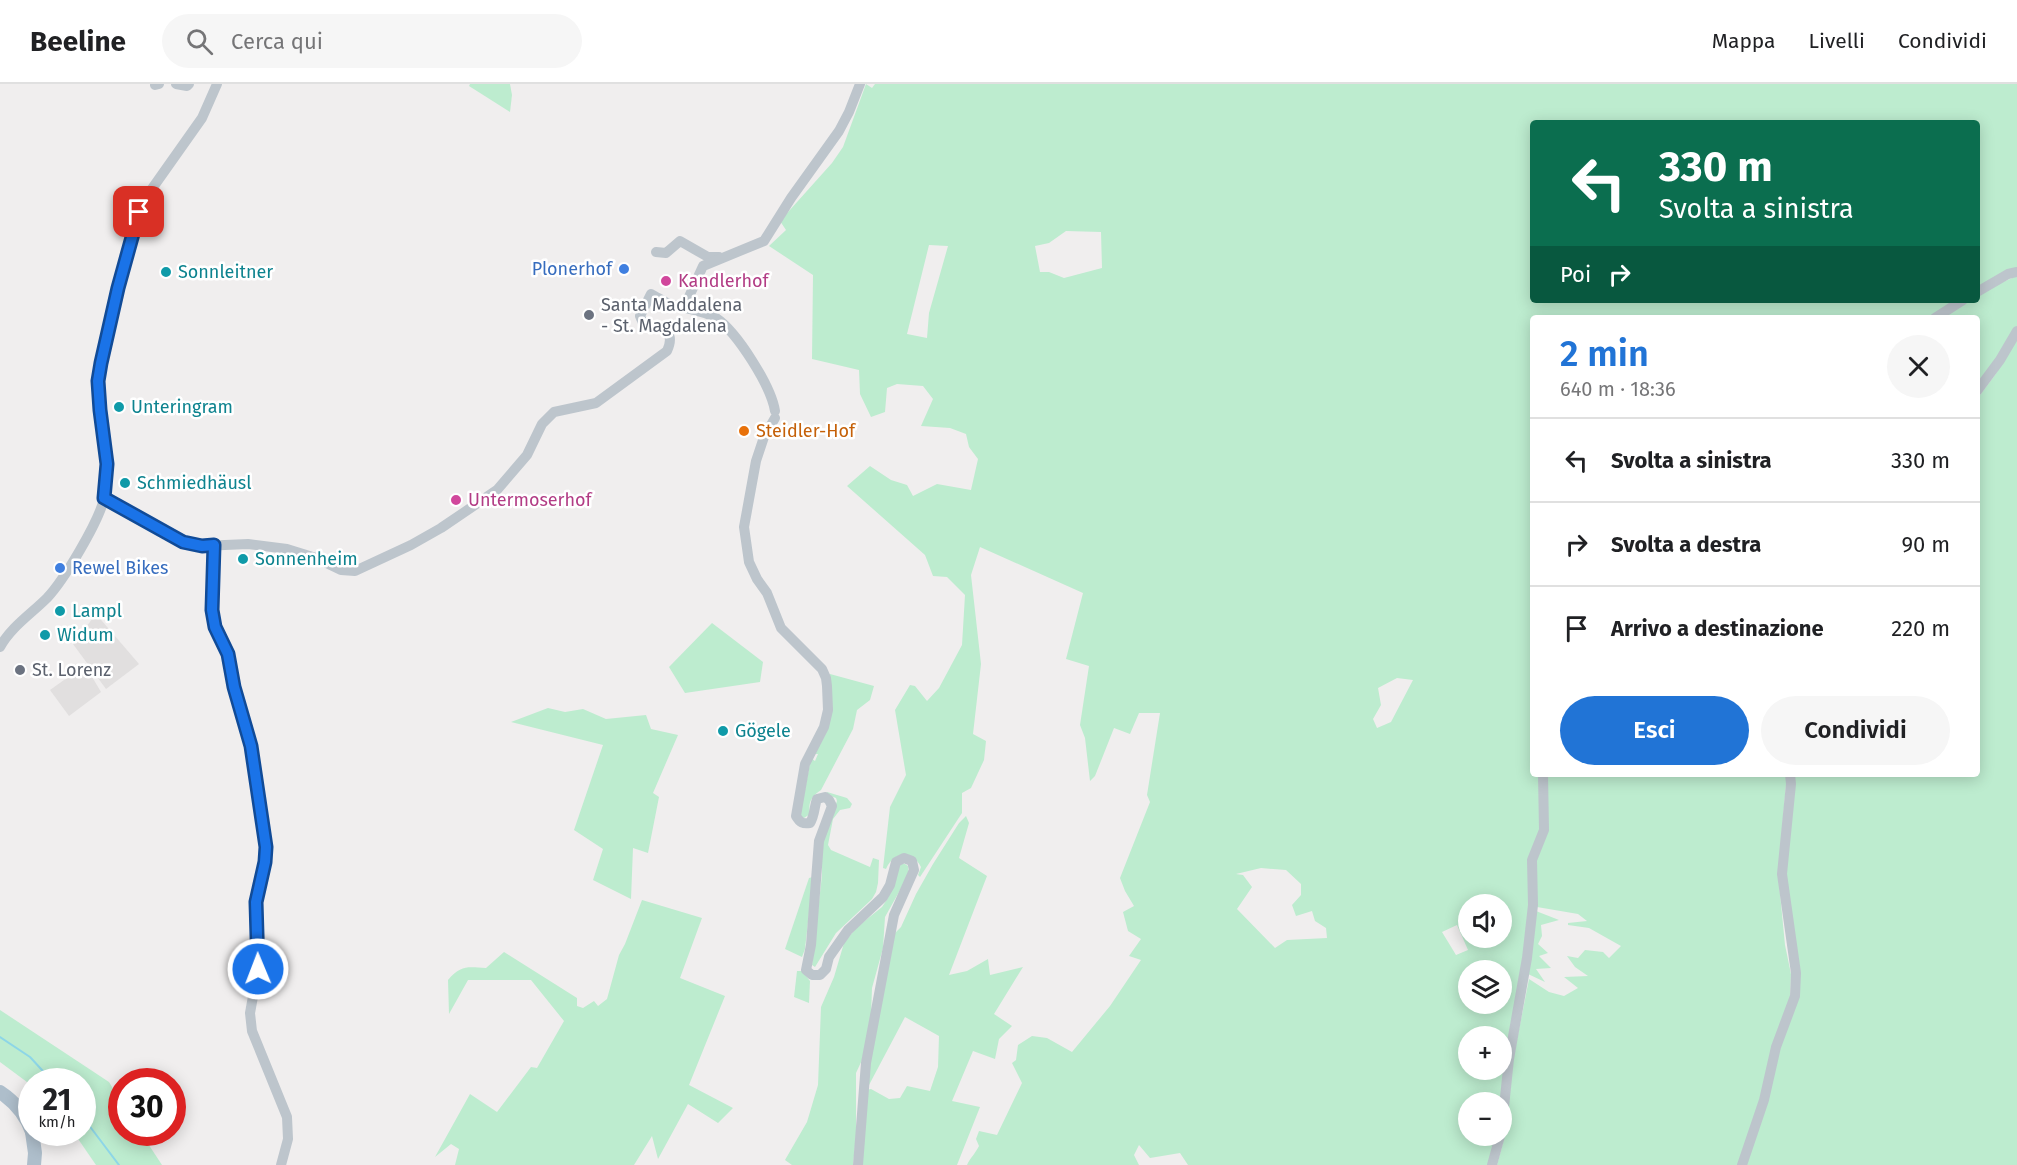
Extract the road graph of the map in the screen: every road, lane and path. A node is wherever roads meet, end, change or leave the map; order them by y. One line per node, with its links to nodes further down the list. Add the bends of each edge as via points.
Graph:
1 (176, 84): 2 (street)
2 (189, 84)
3 (217, 84): 14 (street, via 202,118 148,193 133,230 98,381 107,464)
4 (860, 84): 6 (street, via 839,131 764,241)
5 (656, 252): 6 (street, via 666,253 682,242 705,256)
6 (722, 258): 10 (street, via 703,266)
7 (2017, 272): 8 (street)
8 (1980, 290)
9 (1958, 303): 11 (street)
10 (681, 307): 15 (street, via 651,294 640,316 643,324 664,329 670,336 667,351 596,402 554,412 542,424 527,455 497,490 411,545 355,572 287,549); 26 (street, via 716,318 729,330 772,397 775,414 756,461 744,528 749,562 781,628 822,669 826,678 828,710 805,764 795,816 804,824 810,823 817,799 825,797 832,806 819,841 806,970 820,975 826,969 829,957 848,930 883,897 896,862 904,858 912,861 914,870 894,915 866,1063)
11 (1940, 315)
12 (2017, 331): 13 (street)
13 (1980, 387)
14 (104, 498): 15 (street, via 183,542); 16 (street, via 61,581)
15 (214, 545): 25 (street, via 212,610 228,654 251,746 266,847 256,902 258,969 250,1013 252,1031 287,1117 288,1139)
16 (0, 647)
17 (1544, 777): 20 (street, via 1544,830 1532,860 1533,905)
18 (1790, 777): 28 (street, via 1782,874 1796,973 1795,996)
19 (0, 1092): 21 (main road)
20 (1506, 1092)
21 (18, 1108)
22 (34, 1146): 24 (main road)
23 (1497, 1146): 27 (street)
24 (34, 1165)
25 (281, 1165)
26 (858, 1165)
27 (1492, 1165)
28 (1742, 1165)

